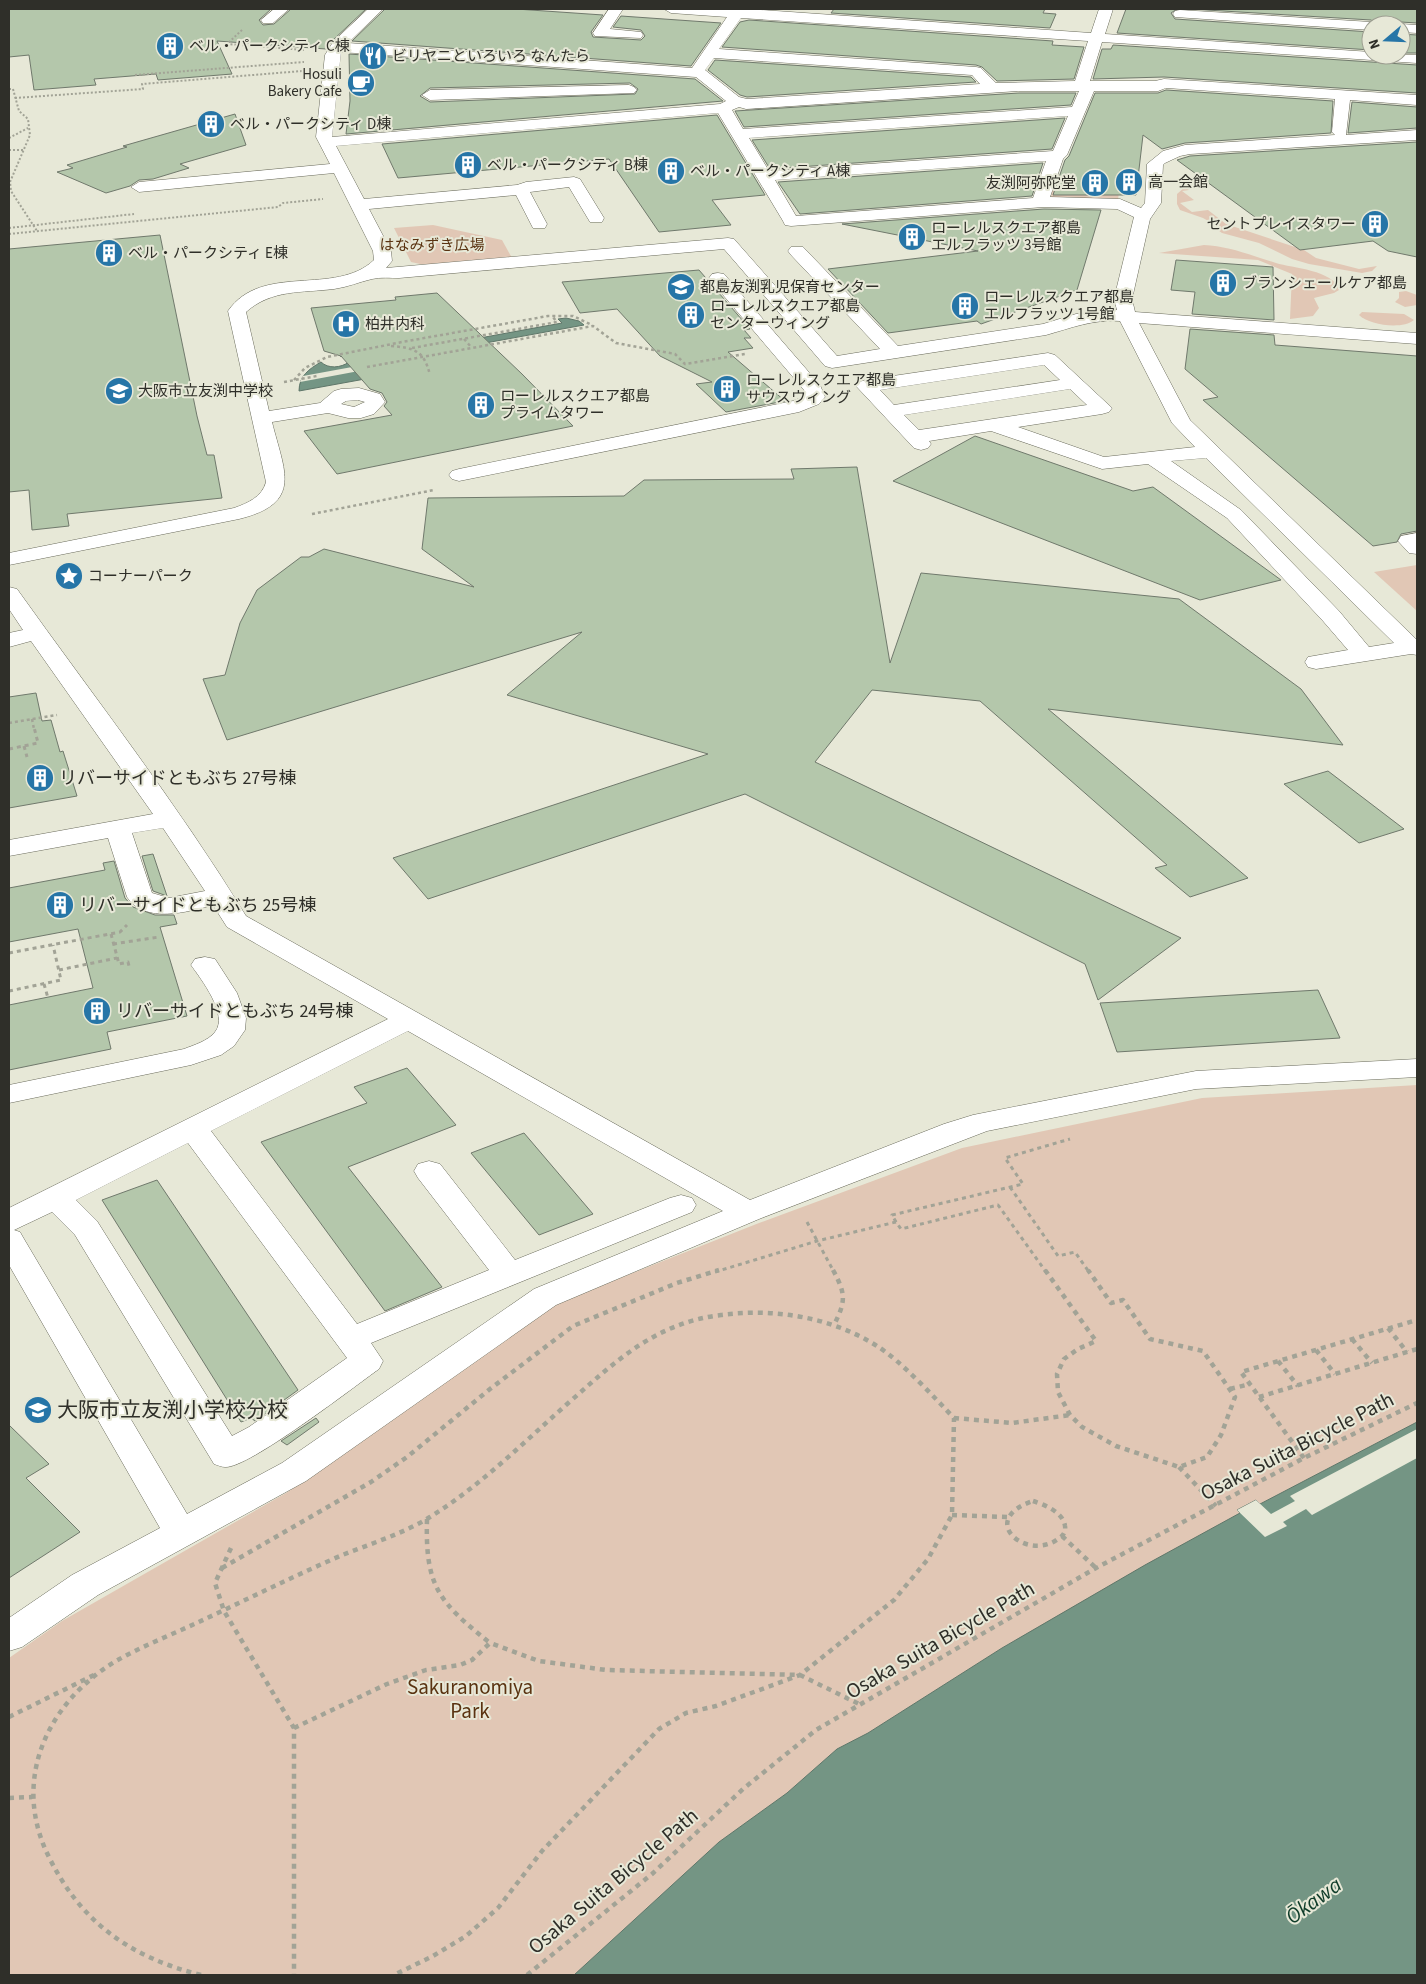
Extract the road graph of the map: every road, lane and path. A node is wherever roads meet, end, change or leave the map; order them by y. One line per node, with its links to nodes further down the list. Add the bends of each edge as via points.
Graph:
1 (282, 9): 8 (street)
2 (376, 9): 13 (street)
3 (616, 9): 10 (street, via 600,33)
4 (671, 9): 6 (street)
5 (1106, 9): 11 (street)
6 (739, 11): 11 (street); 15 (street)
7 (1181, 11): 9 (street); 12 (street)
8 (268, 20)
9 (1361, 25)
10 (636, 35)
11 (1097, 37): 12 (street); 24 (street)
12 (1171, 42): 14 (street)
13 (337, 47): 16 (street); 44 (street, via 332,64 324,137)
14 (1302, 51): 17 (street); 21 (street)
15 (710, 53): 22 (street); 25 (street, via 976,71)
16 (431, 54): 19 (street); 29 (street)
17 (1417, 59)
18 (307, 61): 23 (path)
19 (626, 68): 22 (street); 27 (street)
20 (306, 70): 30 (path, via 142,84 144,89)
21 (1299, 70)
22 (697, 73): 32 (street)
23 (135, 75)
24 (1085, 85): 25 (street); 28 (street, via 1158,86 1164,82); 33 (street)
25 (992, 88): 32 (street)
26 (9, 89): 30 (path, via 13,89)
27 (629, 90): 29 (street); 34 (street)
28 (1343, 94): 31 (street); 36 (street)
29 (430, 95): 38 (street)
30 (15, 98): 35 (path, via 19,111 28,119)
31 (1417, 100)
32 (730, 105): 34 (street); 39 (street)
33 (1078, 111): 39 (street); 45 (street, via 1059,155)
34 (634, 116): 38 (street)
35 (28, 128): 41 (path); 43 (path, via 30,135)
36 (1340, 132)
37 (595, 133): 44 (street)
38 (428, 134): 44 (street)
39 (738, 134): 46 (street)
40 (1417, 136): 52 (street, via 1178,151 1155,164 1153,203)
41 (9, 138)
42 (9, 150): 43 (path)
43 (24, 150): 55 (path, via 12,172 11,191)
44 (333, 155): 48 (street, via 145,185); 51 (street)
45 (1056, 155): 46 (street); 50 (street)
46 (764, 176): 50 (street, via 791,221)
47 (521, 190): 51 (street); 53 (street, via 574,182); 54 (street)
48 (122, 192)
49 (329, 199): 55 (path)
50 (1042, 203): 52 (street, via 1120,204)
51 (358, 204): 58 (street, via 384,256 381,265)
52 (1144, 216): 61 (street, via 1123,300)
53 (596, 218)
54 (539, 224)
55 (37, 231): 56 (path)
56 (9, 234)
57 (797, 251): 68 (street)
58 (369, 273): 59 (street, via 728,243); 79 (street, via 344,281 274,290 240,306 236,318)
59 (760, 280): 68 (street, via 832,362); 83 (street, via 720,281 812,389 815,397 812,400 798,406)
60 (552, 316): 62 (path, via 573,316); 64 (path, via 557,322); 65 (path)
61 (1127, 316): 63 (street); 68 (street, via 1076,319 1046,329); 81 (street, via 1182,423)
62 (593, 326): 66 (path); 69 (path, via 616,343 675,354 685,364)
63 (1417, 338)
64 (464, 340): 66 (path); 67 (path)
65 (388, 346): 67 (path); 74 (path, via 327,357 305,368)
66 (471, 347): 70 (path)
67 (413, 349): 70 (path)
68 (894, 353)
69 (750, 354)
70 (420, 357): 71 (path); 72 (path, via 426,362)
71 (365, 367)
72 (430, 375)
73 (320, 376): 74 (path)
74 (294, 380): 75 (path)
75 (280, 383)
76 (1075, 383): 78 (street); 78 (street, via 1048,358 866,386); 80 (street, via 1102,408)
77 (331, 407): 79 (street)
78 (891, 411): 80 (street, via 918,441)
79 (261, 417): 86 (street, via 276,482 273,492 256,506 227,516)
80 (992, 425): 82 (street, via 1102,463)
81 (1211, 451): 82 (street); 90 (street)
82 (1152, 458): 91 (street, via 1234,514)
83 (460, 475)
84 (1417, 539): 85 (street, via 1409,541)
85 (1417, 548)
86 (9, 559)
87 (9, 594): 88 (street)
88 (37, 633): 89 (street); 99 (street)
89 (9, 640)
90 (1414, 647): 91 (street)
91 (1364, 655): 92 (street)
92 (1316, 662)
93 (66, 714): 94 (path)
94 (32, 719): 95 (path); 96 (path, via 38,743)
95 (9, 723)
96 (24, 746): 97 (path); 98 (path)
97 (9, 748)
98 (27, 757)
99 (169, 819): 100 (street); 102 (street)
100 (118, 828): 101 (street); 102 (street, via 140,897 148,903 164,907)
101 (9, 848)
102 (220, 895): 114 (street, via 236,921)
103 (120, 932): 104 (path)
104 (111, 934): 105 (path); 107 (path)
105 (53, 945): 106 (path); 110 (path)
106 (9, 954)
107 (117, 958): 109 (path, via 119,964 128,962); 110 (path)
108 (206, 965): 116 (street, via 226,994 234,1020 231,1030 216,1045 191,1056)
109 (129, 966)
110 (59, 970): 111 (path, via 61,980)
111 (44, 984): 112 (path); 113 (path)
112 (9, 991)
113 (48, 998)
114 (410, 1019): 117 (street); 123 (street)
115 (1417, 1068): 123 (street, via 1196,1080 983,1122)
116 (9, 1094)
117 (194, 1128): 121 (street); 133 (street)
118 (1078, 1136): 120 (path, via 1005,1158 1023,1184)
119 (429, 1171): 129 (street)
120 (1010, 1187): 126 (path, via 892,1215); 143 (path, via 1058,1256 1075,1252 1111,1303 1123,1300 1150,1340 1203,1351)
121 (55, 1197): 125 (street); 133 (street, via 86,1228 226,1455 261,1436 367,1361)
122 (681, 1205): 129 (street)
123 (748, 1212): 154 (street, via 544,1297 294,1472)
124 (805, 1217): 128 (path)
125 (9, 1221)
126 (896, 1222): 128 (path); 146 (path, via 900,1229 998,1205 1096,1341 1064,1359 1058,1374 1058,1392)
127 (9, 1240): 154 (street)
128 (817, 1240): 131 (path, via 843,1288 844,1305); 157 (path, via 677,1283 573,1326 371,1482)
129 (510, 1275): 133 (street)
130 (1417, 1320): 132 (path)
131 (834, 1325): 147 (path, via 877,1345); 153 (path, via 750,1310 692,1322 642,1342 624,1354 478,1483)
132 (1388, 1328): 134 (path); 137 (path)
133 (350, 1339)
134 (1352, 1339): 136 (path); 139 (path)
135 (1417, 1349): 137 (path)
136 (1316, 1350): 138 (path); 140 (path)
137 (1407, 1352): 139 (path)
138 (1278, 1360): 141 (path, via 1241,1372); 142 (path)
139 (1372, 1363): 140 (path)
140 (1335, 1374): 142 (path)
141 (1250, 1384): 143 (path); 144 (path)
142 (1298, 1386): 144 (path)
143 (1230, 1390): 149 (path, via 1235,1397 1221,1435 1207,1457)
144 (1260, 1397): 148 (path)
145 (1417, 1403): 148 (path, Osaka Suita Bicycle Path)
146 (1070, 1415): 147 (path, via 1016,1424); 149 (path, via 1082,1427 1110,1444)
147 (954, 1418): 151 (path)
148 (1304, 1458): 150 (path, Osaka Suita Bicycle Path)
149 (1179, 1467): 150 (path)
150 (1216, 1506): 158 (path, Osaka Suita Bicycle Path)
151 (952, 1515): 152 (path); 163 (path, via 928,1559 894,1600)
152 (1007, 1517): 155 (path, via 1006,1528 1014,1538 1026,1544 1040,1546); 155 (path, via 1020,1504 1045,1503 1062,1517)
153 (427, 1519): 159 (path); 161 (path, via 426,1549 430,1577 442,1601)
154 (181, 1534): 160 (street, via 85,1586)
155 (1062, 1536): 158 (path)
156 (227, 1538): 157 (path, via 232,1546)
157 (222, 1568): 159 (path, via 215,1583)
158 (1096, 1568): 164 (path, Osaka Suita Bicycle Path)
159 (224, 1612): 162 (path, via 118,1660); 166 (path)
160 (9, 1637)
161 (490, 1643): 163 (path, via 539,1661 606,1670); 166 (path, via 472,1660 426,1670 387,1684)
162 (99, 1672): 165 (path); 167 (path, via 58,1714 38,1761)
163 (800, 1676): 164 (path); 172 (path, via 686,1714 659,1730 542,1851 498,1908 466,1936)
164 (861, 1705): 173 (path, Osaka Suita Bicycle Path, via 816,1730 743,1789 652,1874)
165 (9, 1717)
166 (294, 1728): 171 (path)
167 (32, 1796): 168 (path); 169 (path, via 38,1832 54,1872 90,1919 117,1942)
168 (9, 1798)
169 (185, 1974): 170 (path)
170 (201, 1975)
171 (294, 1975)
172 (394, 1975)
173 (527, 1975)

